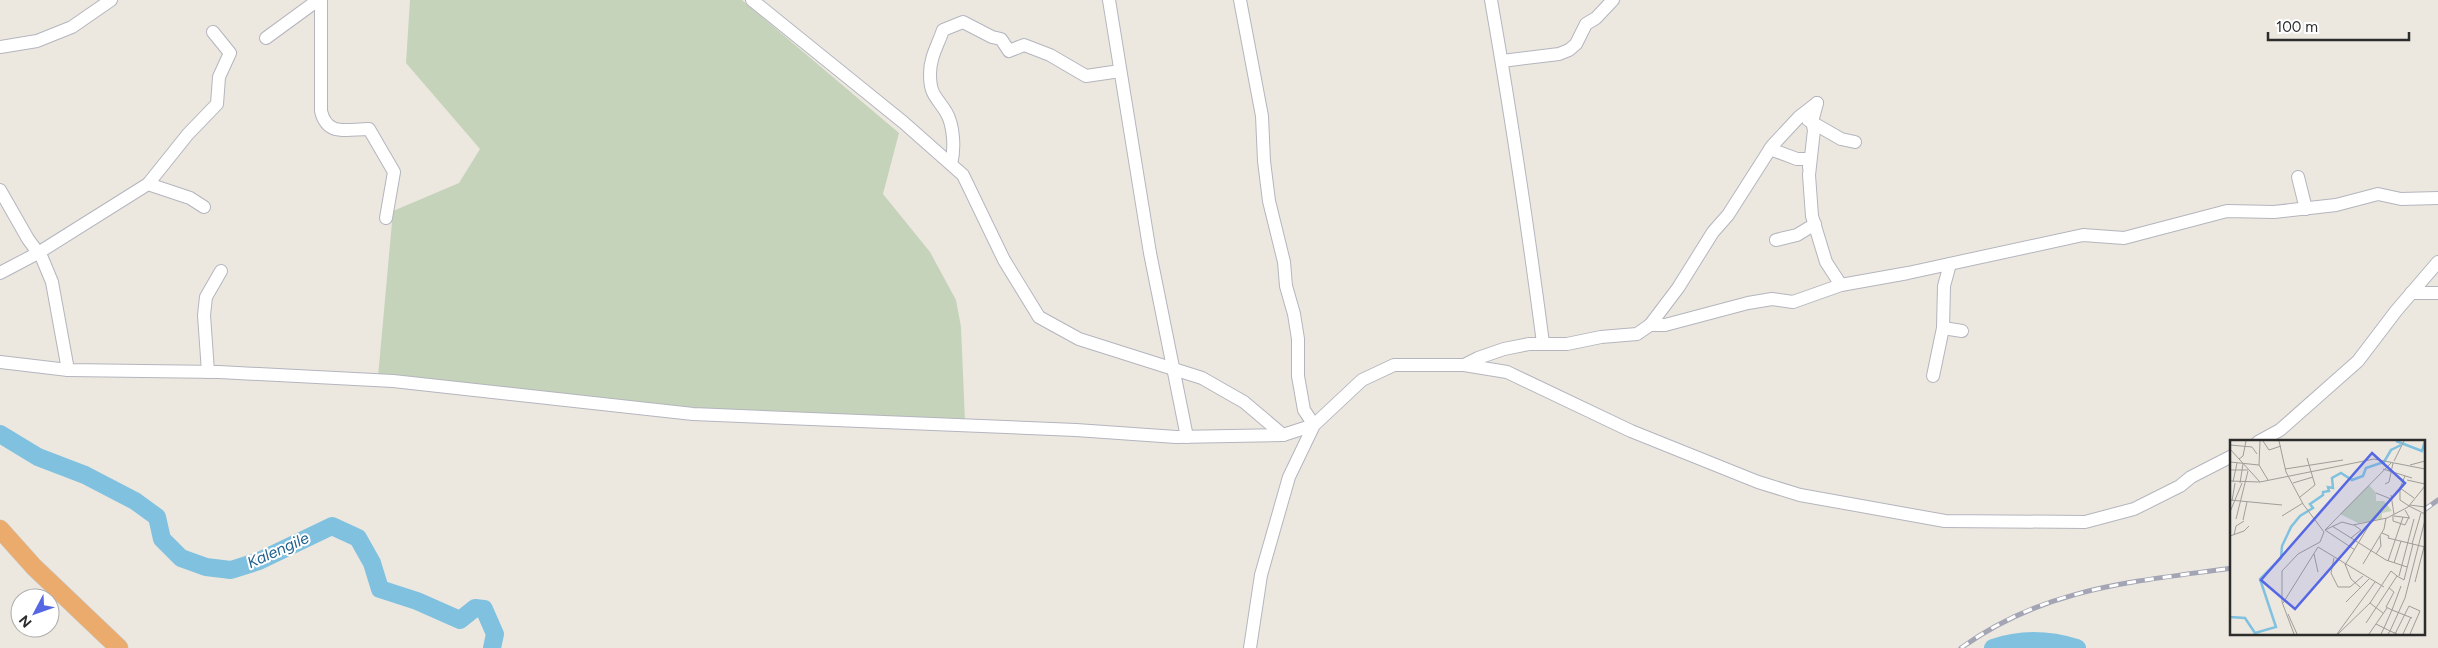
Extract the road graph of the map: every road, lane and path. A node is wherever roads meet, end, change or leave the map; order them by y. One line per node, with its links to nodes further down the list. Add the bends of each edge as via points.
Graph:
1 (111, 0): 10 (street, via 72,27 37,41)
2 (320, 0): 9 (street); 25 (street, via 323,120 334,130 369,129 394,172)
3 (752, 0): 17 (street)
4 (1109, 0): 12 (street)
5 (1240, 0): 46 (street, via 1262,116 1269,200 1298,339 1298,376 1304,410)
6 (1492, 0): 11 (street)
7 (1614, 0): 11 (street, via 1586,24 1574,48 1559,54)
8 (213, 32): 20 (street, via 230,53 219,77 218,104 188,134)
9 (266, 38)
10 (0, 47)
11 (1502, 62): 39 (street)
12 (1120, 71): 17 (street, via 1086,76 1050,55 1024,45 1009,51 1001,39 963,22 944,30 931,59 930,75 935,100 946,112 952,128); 42 (street, via 1150,253)
13 (1799, 117): 14 (street); 14 (street, via 1817,103); 16 (street)
14 (1812, 122): 15 (street, via 1841,139); 18 (street, via 1814,130)
15 (1855, 142)
16 (1770, 149): 18 (street, via 1810,159); 36 (street)
17 (951, 164): 42 (street, via 963,175 1004,260 1039,317 1079,339)
18 (1808, 175): 26 (street)
19 (2298, 177): 24 (street)
20 (148, 184): 23 (street, via 190,198); 28 (street)
21 (1, 194): 28 (street)
22 (2438, 198): 24 (street, via 2401,199 2378,194)
23 (204, 207)
24 (2306, 209): 30 (street, via 2227,211 2124,238 2083,235)
25 (386, 218)
26 (1815, 224): 27 (street, via 1797,235); 33 (street, via 1826,262)
27 (1776, 240)
28 (38, 253): 32 (street); 43 (street, via 52,282)
29 (2438, 262): 34 (street)
30 (1950, 264): 33 (street); 37 (street, via 1944,286)
31 (220, 272): 44 (street, via 206,297)
32 (0, 273)
33 (1841, 285): 36 (street, via 1793,302 1772,299 1665,325)
34 (2411, 293): 35 (street); 49 (street, via 2358,361 2280,430)
35 (2438, 293)
36 (1650, 325): 39 (street, via 1637,334 1567,344)
37 (1943, 328): 38 (street); 45 (street)
38 (1962, 331)
39 (1543, 343): 41 (street, via 1504,349)
40 (0, 362): 43 (street)
41 (1464, 366): 46 (street, via 1394,366 1362,380); 50 (street, via 1507,372 1631,431 1782,490 1946,520 2085,522 2134,509)
42 (1173, 367): 47 (street, via 1202,378 1244,402); 48 (street)
43 (68, 370): 44 (street)
44 (208, 372): 48 (street, via 394,381 693,414)
45 (1932, 376)
46 (1314, 424): 47 (street); 53 (street, via 1289,477 1261,575)
47 (1283, 435): 48 (street)
48 (1187, 436)
49 (2262, 440)
50 (2230, 457)
51 (0, 529): 52 (highway)
52 (119, 648)
53 (1250, 648)

